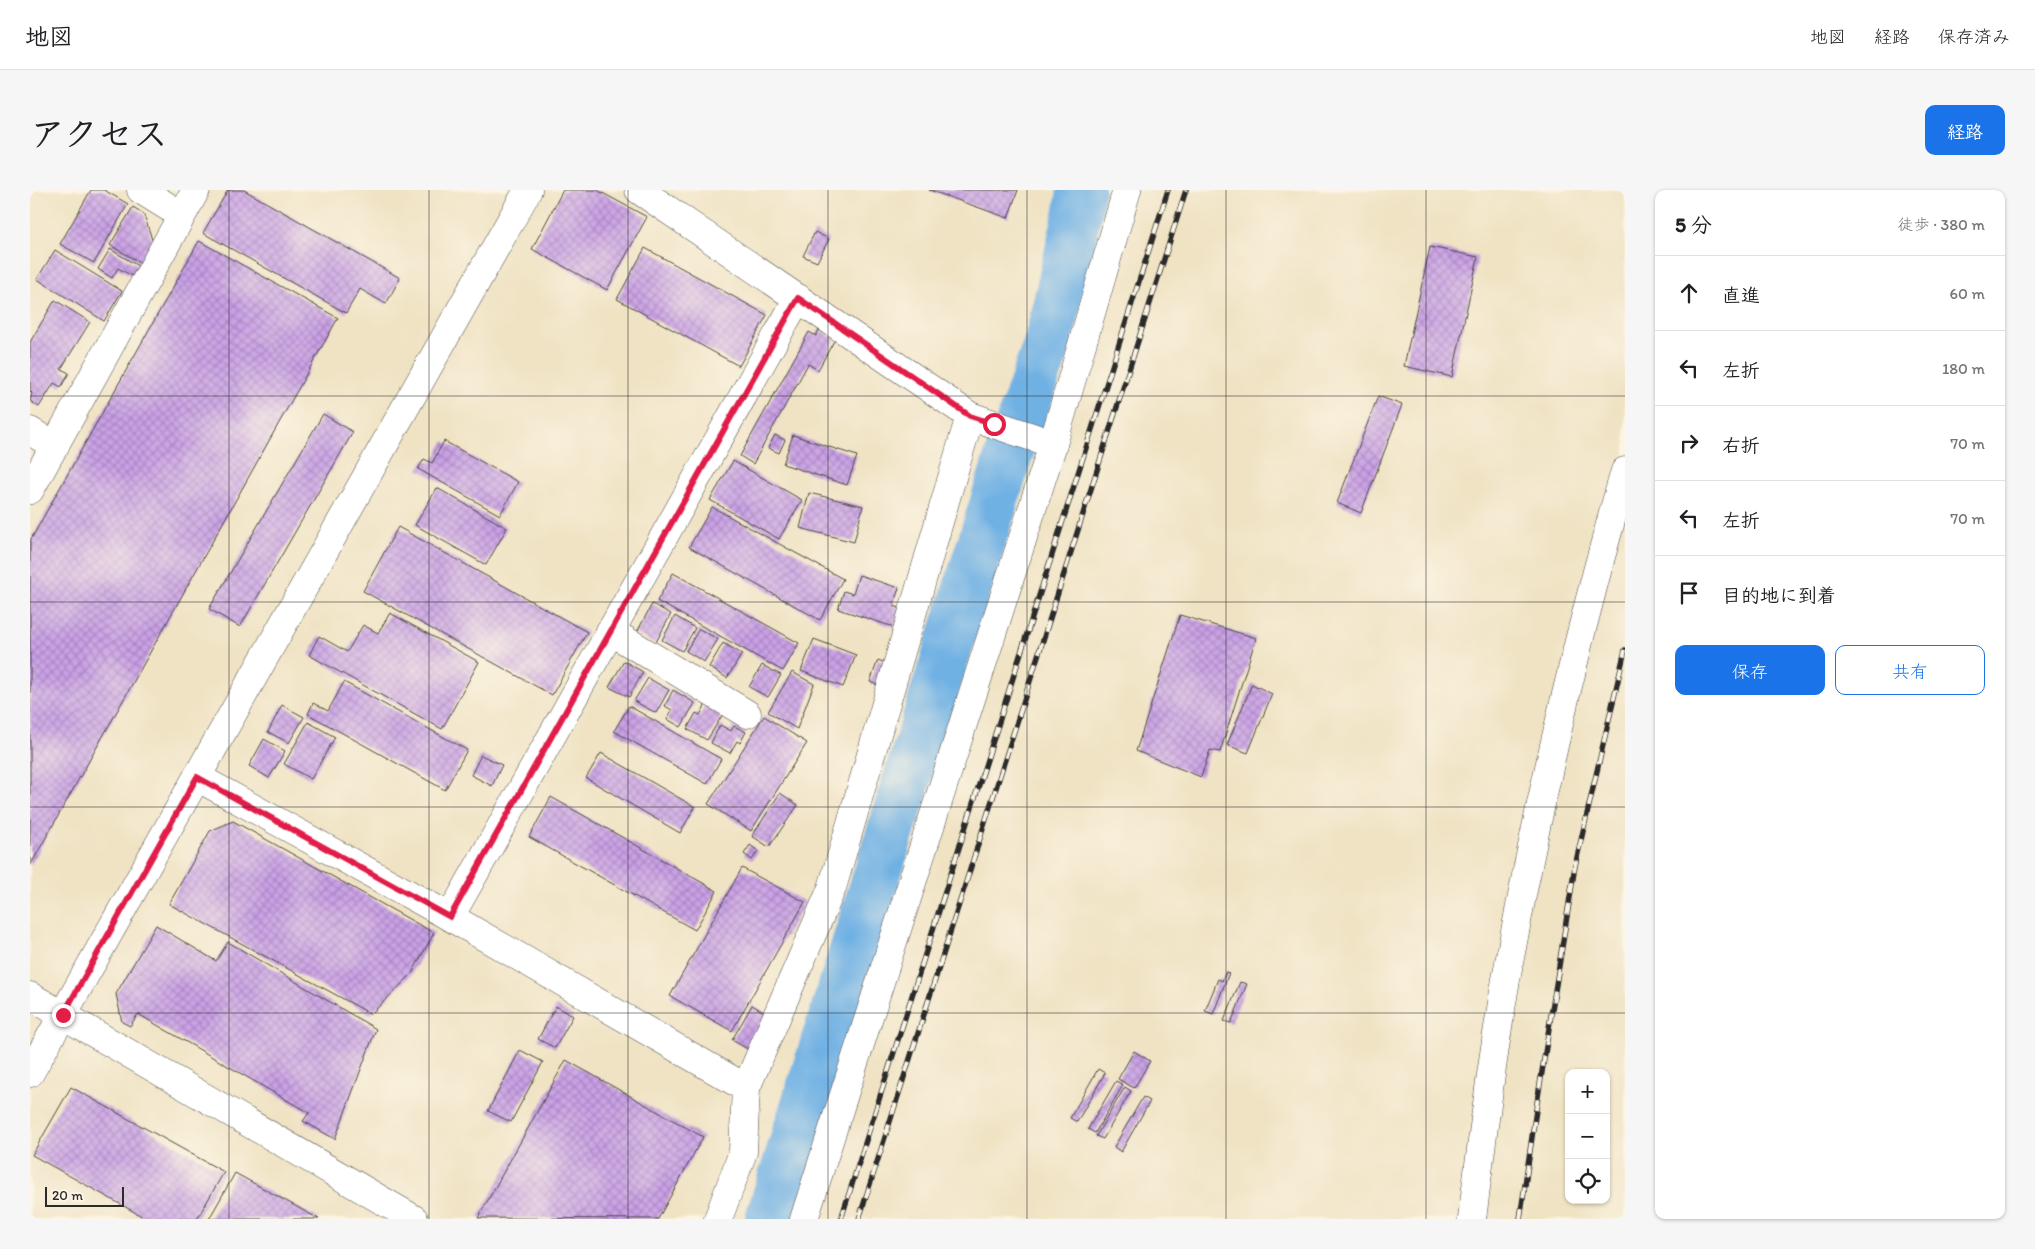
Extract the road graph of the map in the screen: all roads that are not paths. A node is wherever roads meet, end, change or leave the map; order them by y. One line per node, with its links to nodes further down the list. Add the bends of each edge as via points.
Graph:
1 (141, 190): 6 (street)
2 (196, 190): 6 (street)
3 (528, 190): 16 (street)
4 (639, 190): 7 (street)
5 (1127, 190): 10 (street)
6 (181, 215): 11 (street)
7 (798, 298): 8 (street); 14 (street)
8 (982, 420): 10 (street); 21 (street, via 832,888)
9 (30, 431): 11 (street)
10 (1046, 442): 24 (street)
11 (55, 446): 13 (street)
12 (1625, 471): 25 (street, via 1594,579 1516,924)
13 (30, 490)
14 (610, 632): 15 (street); 17 (street)
15 (747, 714)
16 (197, 777): 17 (street); 19 (street)
17 (450, 917): 21 (street)
18 (30, 996): 19 (street)
19 (63, 1015): 20 (street); 22 (street)
20 (30, 1073)
21 (746, 1088): 23 (street, via 743,1152)
22 (402, 1216)
23 (718, 1219)
24 (804, 1219)
25 (1472, 1219)

